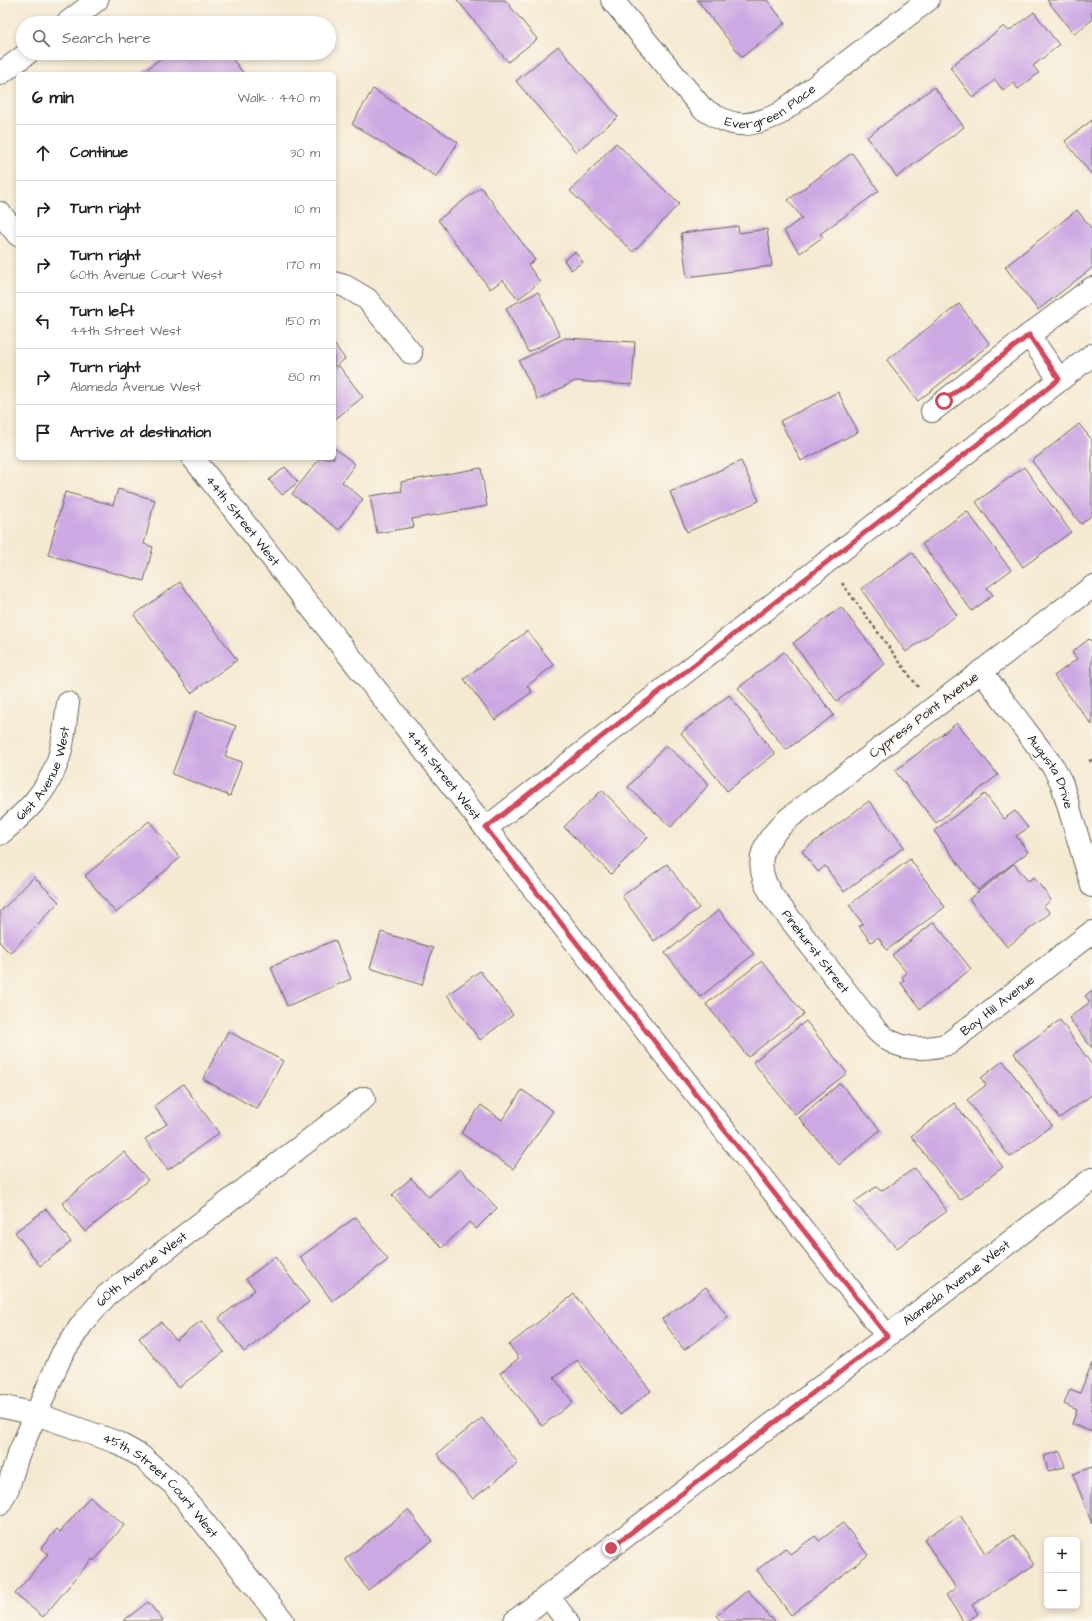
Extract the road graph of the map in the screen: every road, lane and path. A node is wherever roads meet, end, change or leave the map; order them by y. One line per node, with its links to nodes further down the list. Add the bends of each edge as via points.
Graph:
1 (97, 0): 4 (street)
2 (612, 0): 3 (street, Evergreen Place, via 702,108 720,120 740,125 761,123 779,114)
3 (928, 0)
4 (76, 16)
5 (19, 60): 6 (street)
6 (0, 74)
7 (0, 213): 8 (street)
8 (16, 233)
9 (336, 284): 12 (street, via 367,299)
10 (1092, 288): 11 (street)
11 (1029, 335): 14 (street); 15 (street)
12 (411, 353)
13 (1092, 355): 14 (street)
14 (1059, 379): 17 (street)
15 (932, 411)
16 (195, 460): 22 (street, 44th Street West)
17 (827, 563): 20 (path); 22 (street)
18 (1092, 587): 19 (street, Cypress Point Avenue)
19 (981, 671): 24 (street, Cypress Point Avenue, via 789,818 770,838); 25 (street, Augusta Drive, via 1062,784)
20 (919, 687)
21 (68, 703): 23 (street, 61st Avenue West, via 58,763 45,790 26,812)
22 (486, 828): 30 (street, 44th Street West)
23 (0, 834)
24 (764, 849): 27 (street, Pinehurst Street, via 761,863 766,886 876,1030 883,1038)
25 (1092, 886)
26 (1092, 932): 27 (street, Bay Hill Avenue, via 948,1044 920,1049 906,1048)
27 (892, 1042)
28 (364, 1098): 32 (street, 60th Avenue West, via 107,1295 82,1324 62,1354)
29 (1092, 1179): 30 (street, Alameda Avenue West)
30 (887, 1336): 34 (street, Alameda Avenue West)
31 (0, 1406): 32 (street, 45th Street Court West)
32 (36, 1414): 33 (street, 60th Avenue West); 35 (street, 45th Street Court West, via 116,1442 141,1456 174,1485)
33 (0, 1504)
34 (548, 1596): 36 (street, Alameda Avenue West); 37 (street)
35 (283, 1621)
36 (515, 1621)
37 (567, 1621)

